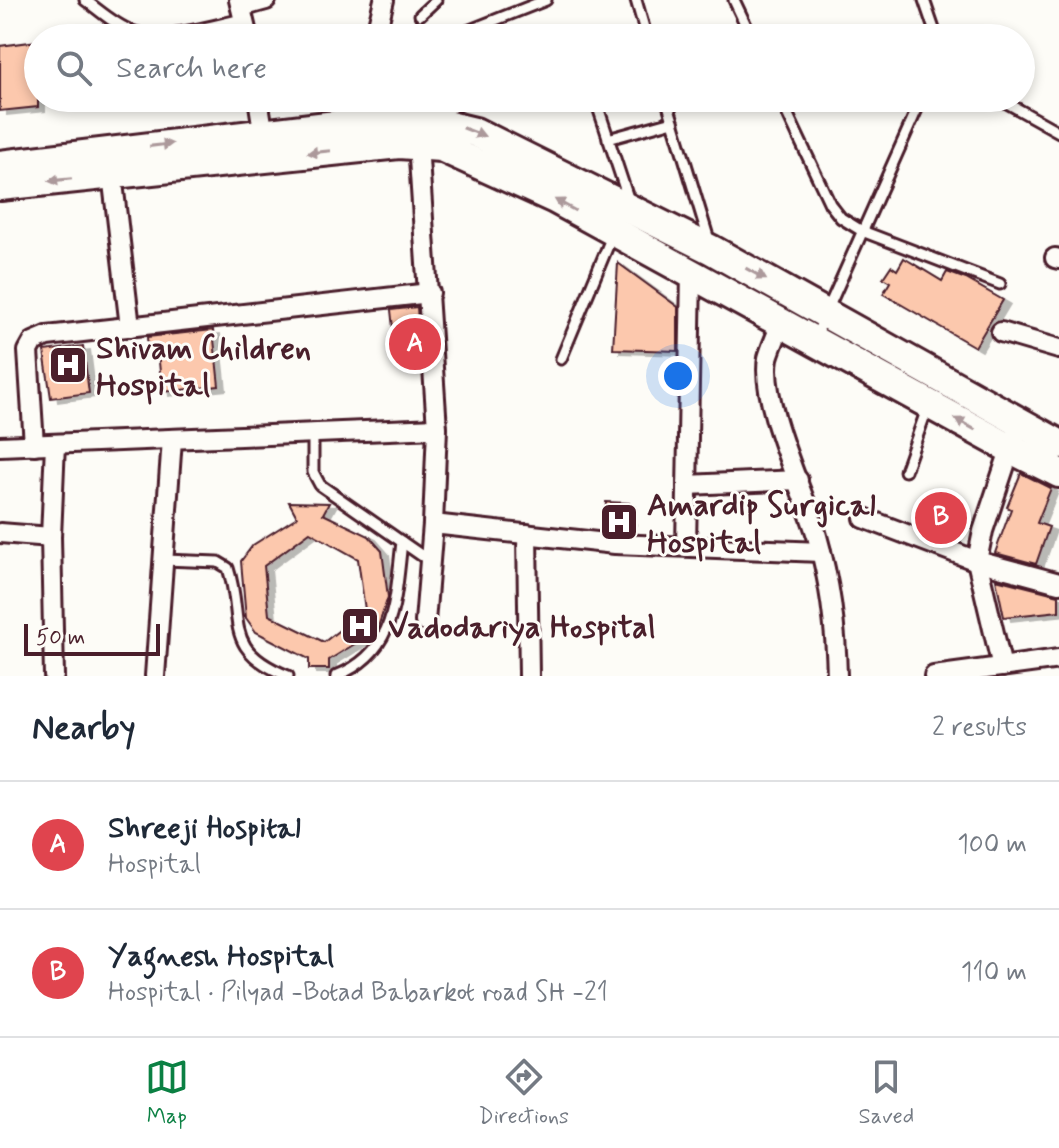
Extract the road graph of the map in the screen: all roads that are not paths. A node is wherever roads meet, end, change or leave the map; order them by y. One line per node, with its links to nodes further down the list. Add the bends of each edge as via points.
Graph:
1 (85, 0): 11 (lane)
2 (266, 0): 9 (street)
3 (384, 0): 13 (street)
4 (436, 0): 10 (lane)
5 (546, 0): 14 (lane)
6 (636, 0): 15 (lane)
7 (734, 0): 16 (lane)
8 (924, 0): 17 (lane)
9 (241, 9): 12 (lane)
10 (420, 15)
11 (119, 24)
12 (196, 24)
13 (378, 24)
14 (498, 24)
15 (643, 24)
16 (745, 24)
17 (932, 24)
18 (260, 112): 31 (street)
19 (363, 112): 31 (main road)
20 (374, 112): 28 (main road)
21 (452, 112): 28 (lane)
22 (599, 112): 30 (lane)
23 (670, 112): 27 (lane)
24 (787, 112): 36 (lane, via 830,204)
25 (916, 112): 36 (lane)
26 (1023, 112): 29 (lane)
27 (673, 121): 30 (lane); 37 (lane)
28 (422, 132): 31 (main road, one-way to 31); 35 (main road, via 475,132); 39 (street)
29 (1059, 132)
30 (608, 139): 35 (lane)
31 (265, 146): 32 (main road, one-way to 31); 33 (main road)
32 (0, 165)
33 (112, 174): 34 (main road, one-way to 34); 42 (street)
34 (0, 186)
35 (623, 222): 37 (main road); 46 (lane)
36 (862, 231): 38 (lane); 40 (lane)
37 (706, 263): 40 (main road, one-way to 40); 41 (main road, via 721,284); 59 (street)
38 (1000, 284)
39 (430, 293): 42 (street); 48 (street)
40 (825, 313): 44 (lane); 50 (main road)
41 (781, 323): 44 (main road); 58 (street, via 768,358 768,388)
42 (130, 327): 54 (street, via 33,342 28,351)
43 (1001, 332): 45 (street)
44 (814, 341): 47 (main road)
45 (1059, 349)
46 (561, 359)
47 (929, 405): 50 (main road, one-way to 47); 56 (lane)
48 (437, 428): 49 (street); 61 (street)
49 (313, 433): 51 (street); 65 (lane, via 313,472 320,485)
50 (1015, 436): 53 (main road); 57 (main road); 70 (street)
51 (172, 439): 52 (street); 68 (street)
52 (55, 444): 54 (street); 64 (street)
53 (1059, 444)
54 (34, 445): 55 (street)
55 (0, 446)
56 (905, 471)
57 (1059, 473)
58 (798, 480): 59 (street); 67 (street)
59 (687, 485): 66 (street)
60 (864, 518): 70 (street)
61 (433, 524): 63 (street); 69 (street)
62 (0, 533): 64 (street)
63 (527, 534): 66 (street); 79 (street)
64 (51, 537): 75 (street)
65 (402, 542): 69 (lane); 78 (lane, via 389,629 376,650)
66 (686, 546): 67 (street)
67 (821, 552): 80 (street)
68 (164, 560): 76 (street); 77 (lane, via 218,562 228,568 244,645 271,669)
69 (428, 560): 72 (street)
70 (977, 561): 71 (street); 74 (street)
71 (1059, 583)
72 (425, 622)
73 (1059, 659): 74 (street)
74 (1002, 667): 81 (street)
75 (54, 676)
76 (155, 676)
77 (288, 676)
78 (336, 676)
79 (529, 676)
80 (837, 676)
81 (934, 676)

